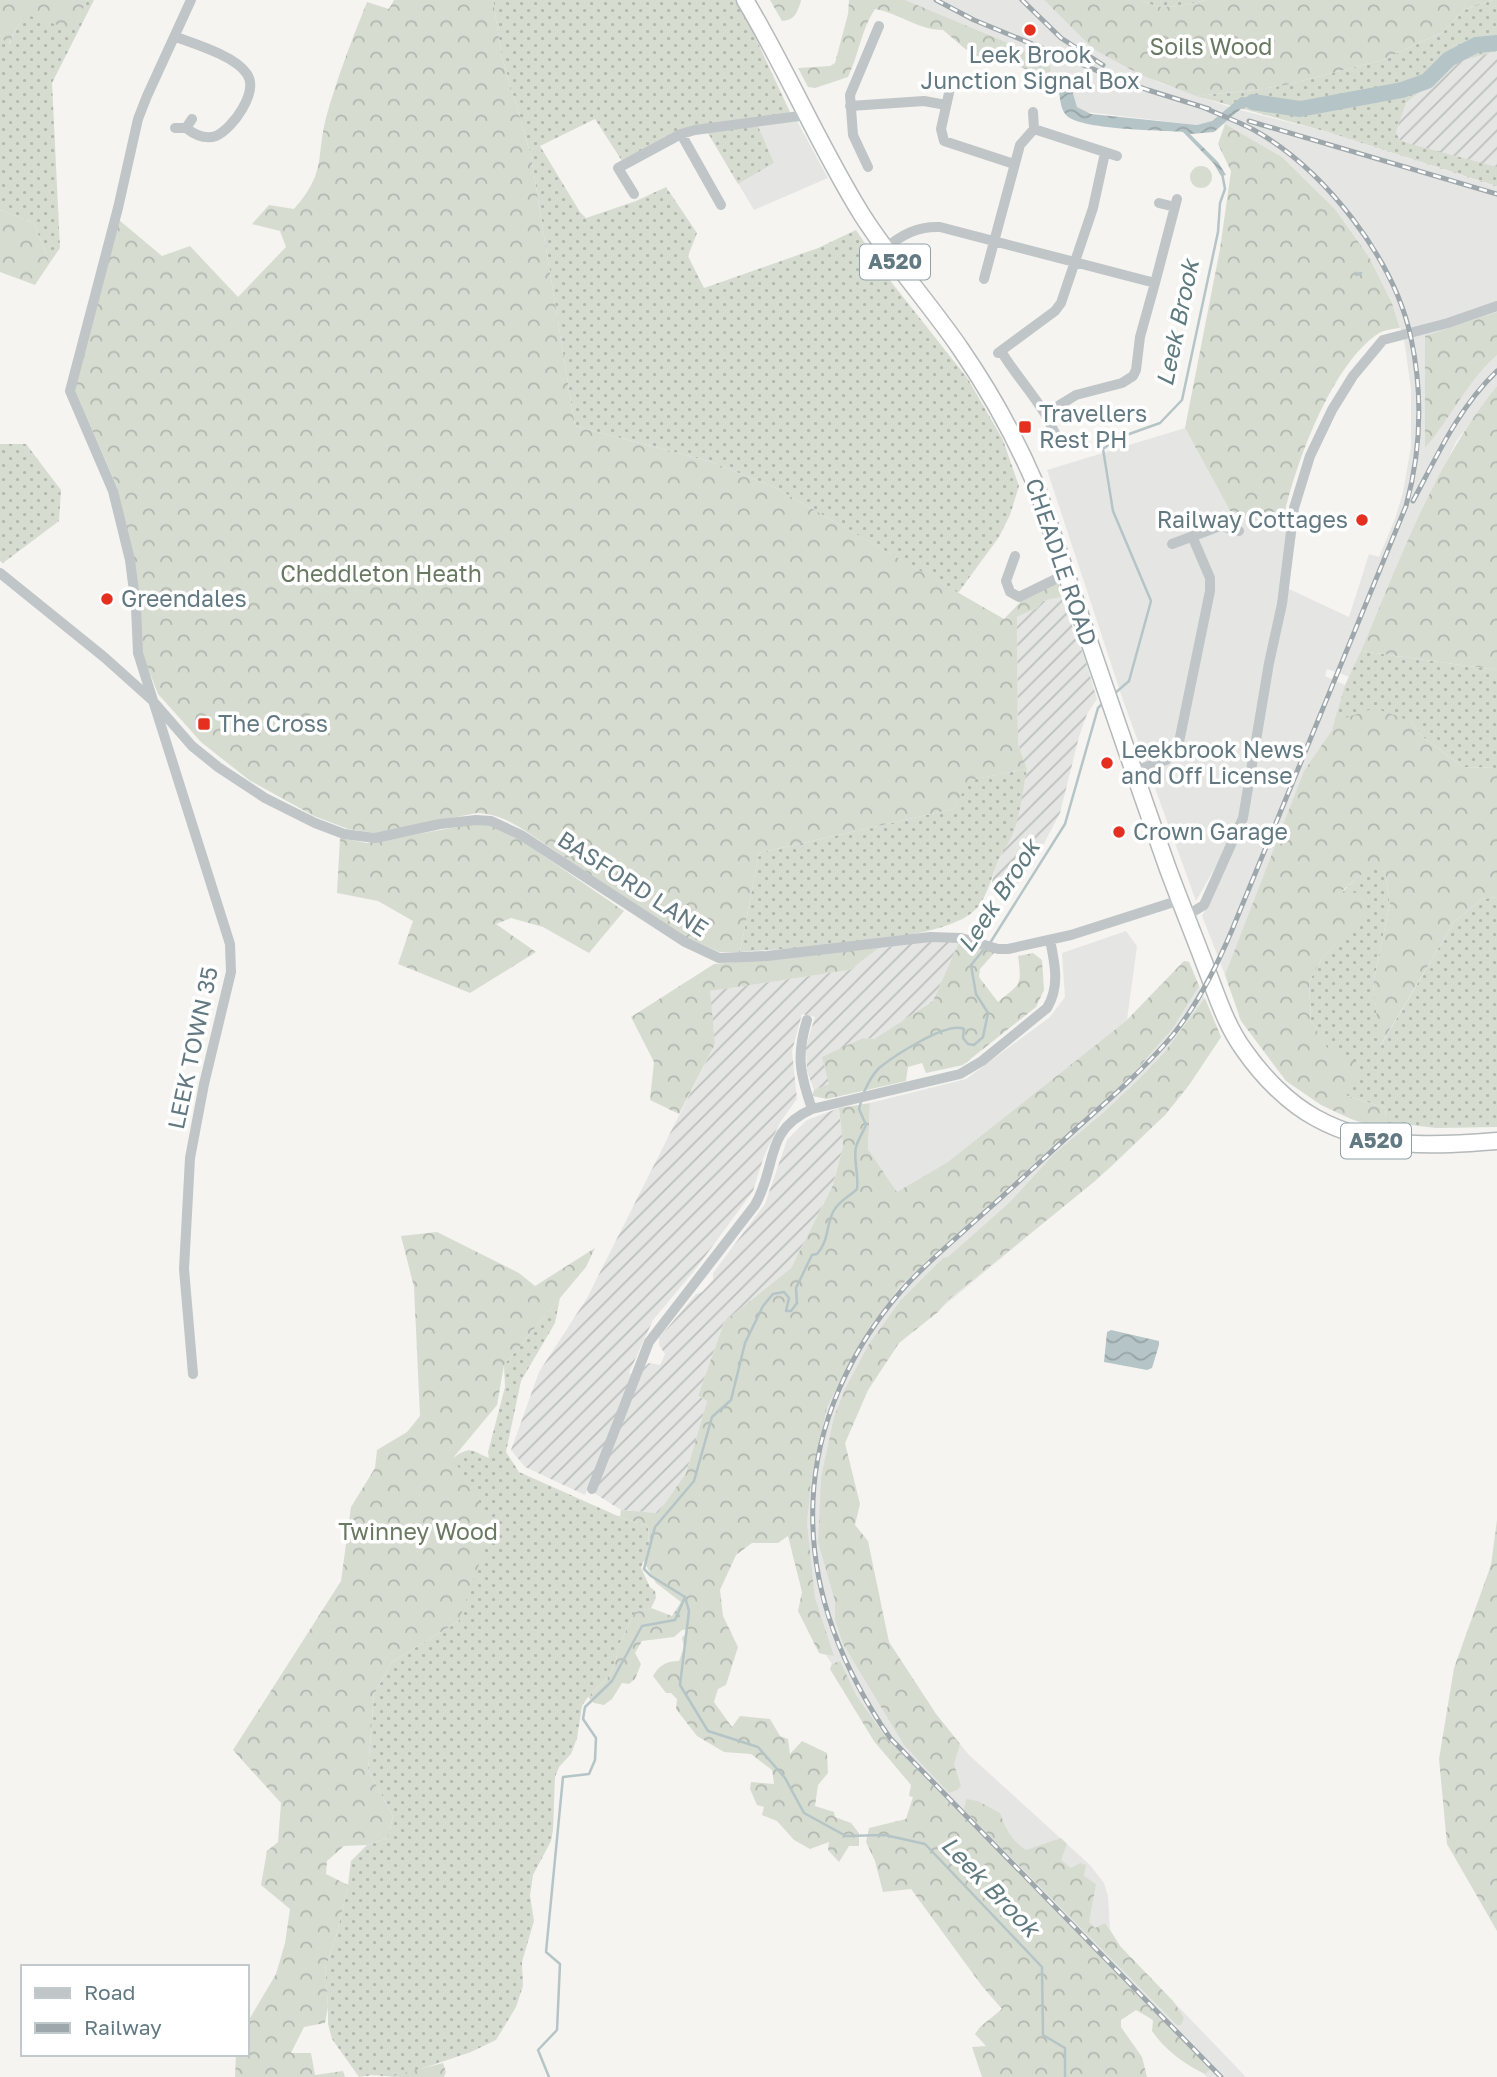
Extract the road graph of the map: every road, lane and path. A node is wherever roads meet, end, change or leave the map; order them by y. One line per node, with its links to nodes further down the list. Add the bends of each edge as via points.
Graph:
1 (191, 0): 4 (street, LEEK TOWN 35)
2 (745, 0): 9 (highway, CHEADLE ROAD / A520)
3 (879, 26): 7 (street, via 851,90)
4 (176, 37): 10 (street, via 204,47 250,78 246,104 225,130 216,136 197,136 181,128); 34 (street, LEEK TOWN 35, via 138,119 70,391 113,491 130,561 138,653)
5 (949, 93): 6 (street)
6 (946, 105): 7 (street, via 924,101); 15 (street, via 941,129 944,141)
7 (850, 106): 16 (street, via 853,135)
8 (1033, 112): 11 (street)
9 (807, 115): 12 (street); 21 (highway, CHEADLE ROAD / A520)
10 (192, 119)
11 (1034, 129): 13 (street); 15 (street, via 1020,145)
12 (681, 134): 17 (street, via 618,168); 19 (street)
13 (1105, 153): 14 (street); 22 (street, via 1093,208)
14 (1116, 156)
15 (1014, 164): 20 (street)
16 (868, 167)
17 (634, 194)
18 (1159, 203): 24 (street, via 1176,203)
19 (722, 205)
20 (994, 240): 21 (street, via 929,227 907,232); 22 (street); 23 (street)
21 (884, 248): 33 (highway, CHEADLE ROAD / A520, via 1000,410 1037,488)
22 (1074, 261): 24 (street); 26 (street, via 1055,311 998,353)
23 (984, 279)
24 (1155, 284): 26 (street, via 1133,376 1076,394)
25 (1497, 306): 37 (street, via 1383,340 1332,410 1310,456 1294,508 1282,604 1243,818 1204,905)
26 (1045, 414): 27 (street)
27 (1057, 437)
28 (1239, 530): 29 (street, via 1220,526)
29 (1192, 536): 30 (street); 35 (street, via 1210,578 1210,591 1178,747 1167,760)
30 (1172, 544)
31 (1014, 556): 33 (street, via 1006,581 1010,592 1019,597)
32 (0, 573): 34 (street, BASFORD LANE)
33 (1066, 574): 35 (highway, CHEADLE ROAD / A520)
34 (152, 700): 38 (street, BASFORD LANE, via 192,746 218,767 265,798 316,823 344,834 375,838 440,824 491,821 521,835 685,942 719,958 930,937 961,938 998,949); 42 (street, LEEK TOWN 35, via 231,958 190,1158 184,1269)
35 (1134, 771): 36 (highway, CHEADLE ROAD / A520)
36 (1180, 900): 37 (highway, CHEADLE ROAD / A520); 38 (street, BASFORD LANE)
37 (1186, 915): 41 (highway, CHEADLE ROAD / A520, via 1243,1048 1272,1083 1315,1117 1367,1139 1394,1144)
38 (1050, 940): 40 (street, via 1055,990 1047,1008 971,1069)
39 (807, 1020): 40 (street, via 799,1060)
40 (812, 1109): 43 (street, via 783,1129 755,1205 649,1342)
41 (1497, 1141)
42 (193, 1374)
43 (592, 1489)

